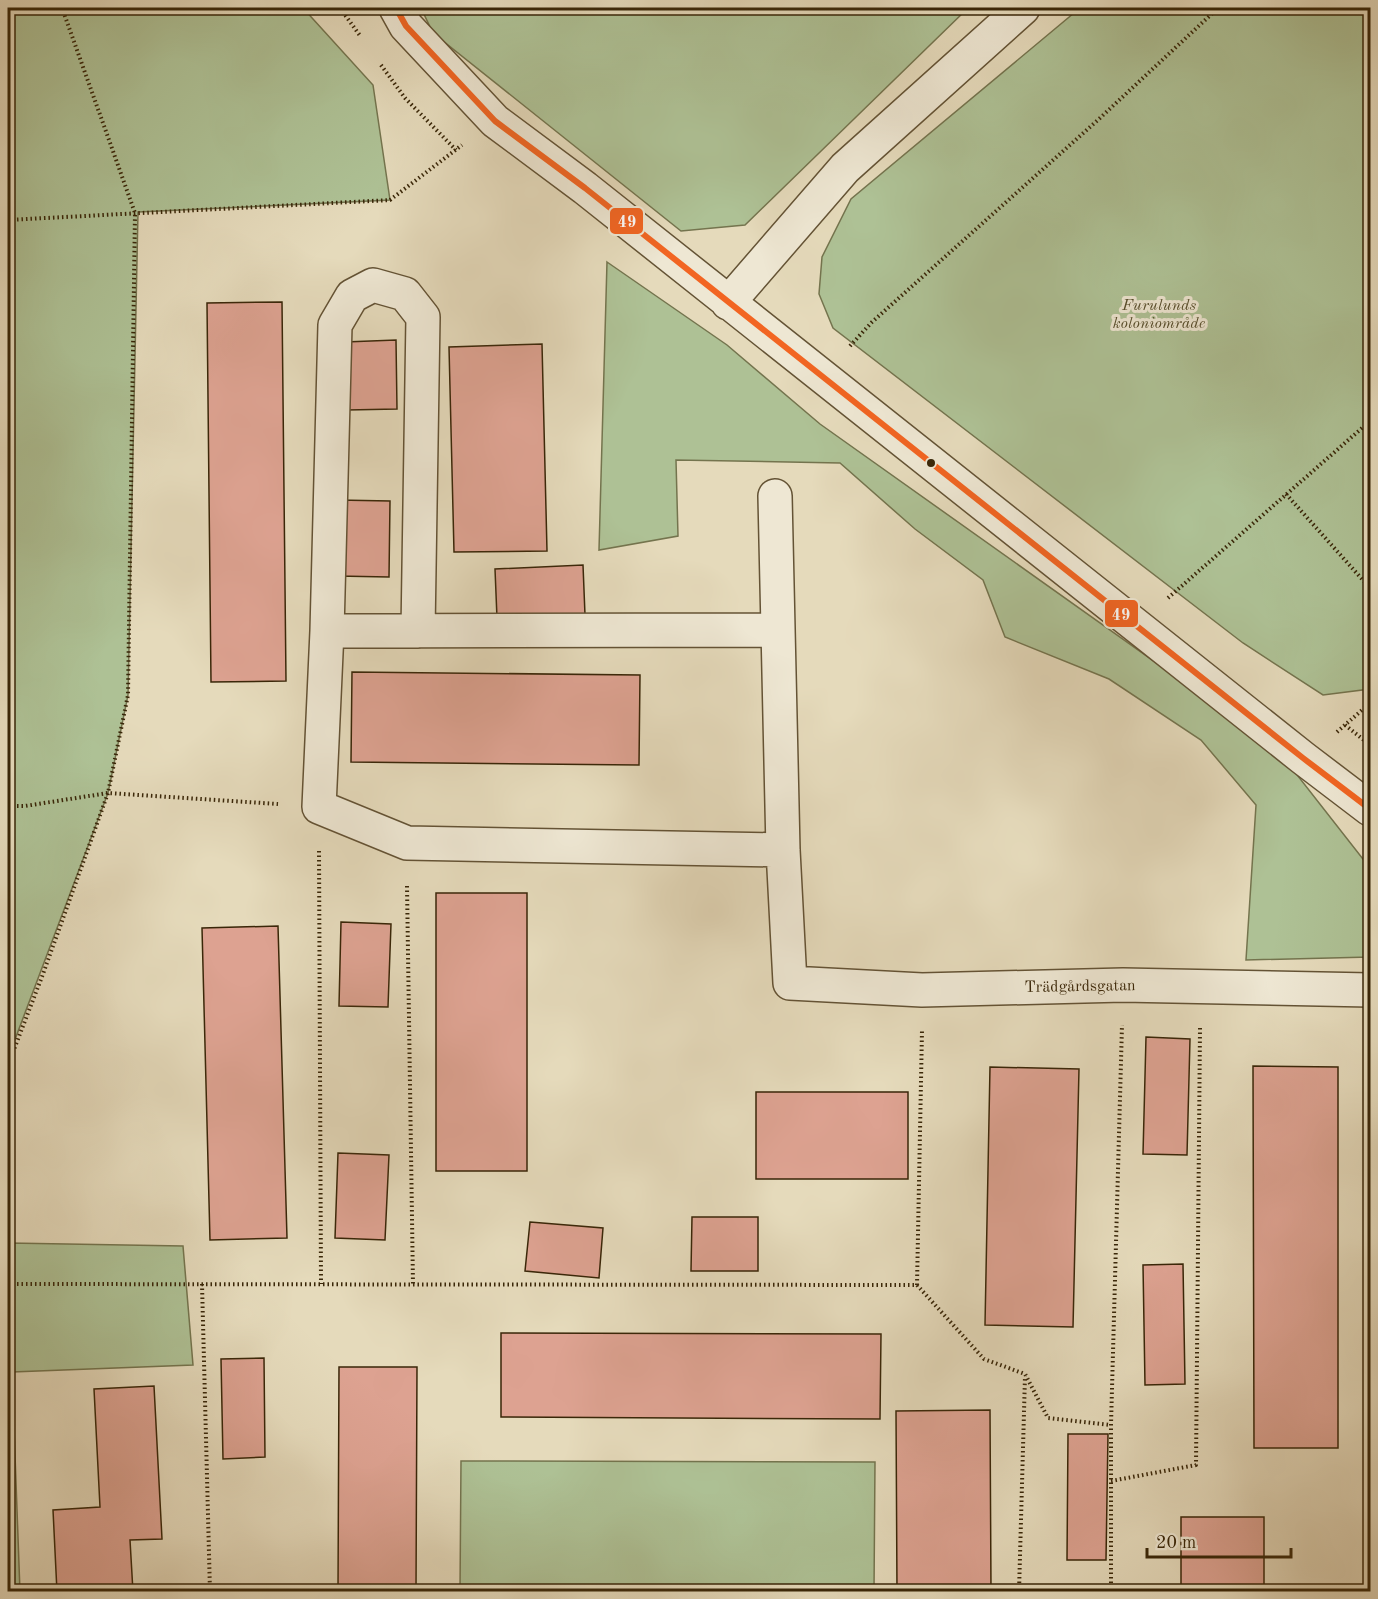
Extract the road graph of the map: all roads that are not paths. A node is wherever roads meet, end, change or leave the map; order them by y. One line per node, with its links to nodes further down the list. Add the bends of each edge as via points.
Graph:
1 (396, 8): 3 (street, via 406,26 495,120)
2 (1023, 8): 3 (street, via 845,168)
3 (728, 303): 8 (street)
4 (775, 496): 5 (street)
5 (777, 630): 7 (street); 9 (street)
6 (327, 631): 7 (street); 7 (street, via 335,325 352,296 373,285 405,294 423,317); 9 (street, via 319,807 407,843)
7 (418, 631)
8 (1371, 809)
9 (783, 850): 10 (street, Trädgårdsgatan, via 790,983 922,990 1123,985)
10 (1371, 990)

